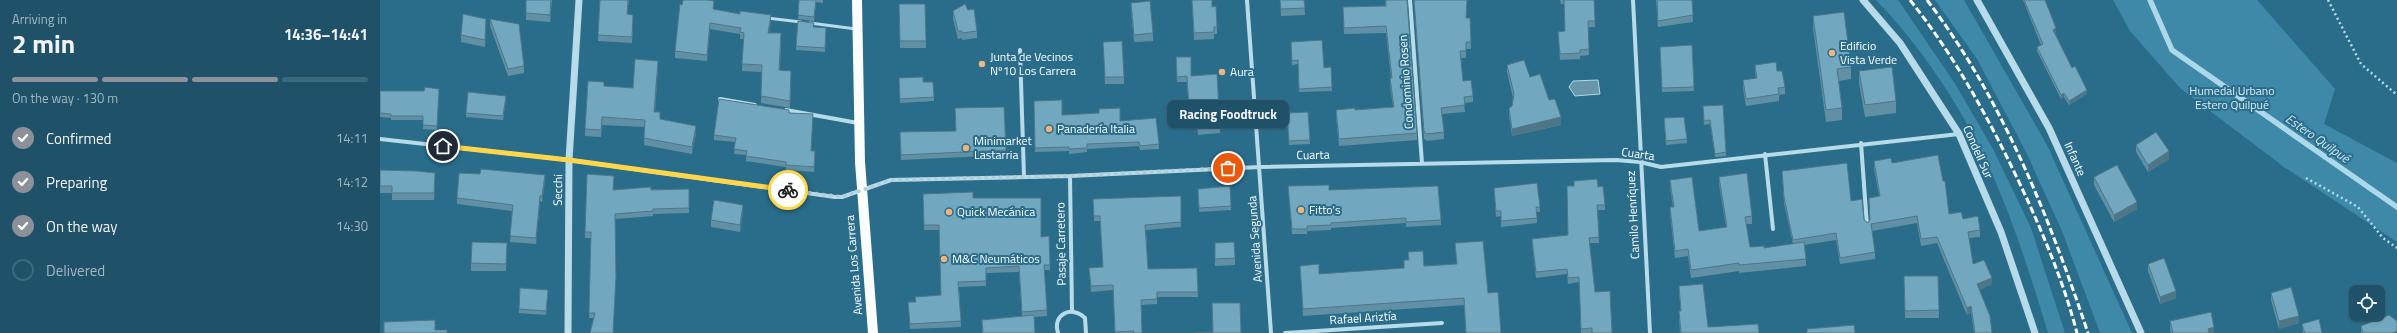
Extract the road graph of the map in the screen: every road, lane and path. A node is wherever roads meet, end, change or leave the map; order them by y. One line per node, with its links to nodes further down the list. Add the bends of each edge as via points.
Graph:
1 (579, 0): 21 (street, Secchi)
2 (857, 0): 10 (main road, Avenida Los Carrera)
3 (1247, 0): 24 (street, Avenida Segunda)
4 (1410, 0): 23 (street, Condominio Rosen)
5 (1633, 0): 22 (street, Camilo Henríquez)
6 (1863, 0): 17 (street, Condell Sur, via 1900,42)
7 (1977, 0): 42 (street, Infante, via 2049,128)
8 (2328, 0): 12 (path, via 2362,64)
9 (760, 17): 10 (lane)
10 (858, 29): 16 (main road, Avenida Los Carrera)
11 (1020, 50): 26 (street)
12 (2397, 95)
13 (720, 99): 14 (street)
14 (758, 105)
15 (781, 109): 16 (street)
16 (858, 123): 28 (main road, Avenida Los Carrera)
17 (1959, 134): 19 (street, Cuarta); 41 (street, Condell Sur, via 2001,232)
18 (380, 139): 21 (street, Cuarta)
19 (1861, 143): 20 (street, Cuarta); 29 (street)
20 (1765, 154): 22 (street, Cuarta, via 1661,167); 30 (street)
21 (569, 160): 28 (street, Cuarta, via 835,197); 34 (street, Secchi)
22 (1640, 162): 23 (street, Cuarta); 40 (street, Camilo Henríquez)
23 (1422, 163): 24 (street, Cuarta)
24 (1260, 167): 25 (street, Cuarta); 38 (street, Avenida Segunda)
25 (1070, 176): 26 (street, Cuarta); 32 (street, Pasaje Carretero)
26 (1024, 177): 28 (street, Cuarta, via 891,180)
27 (2306, 178): 31 (path, via 2358,207 2383,238)
28 (861, 190): 35 (main road, Avenida Los Carrera)
29 (1867, 226)
30 (1774, 229)
31 (2397, 248)
32 (1072, 311): 36 (street, via 1059,318 1056,328); 37 (street, via 1085,318)
33 (1442, 323): 39 (street, Rafael Ariztía)
34 (568, 333)
35 (873, 333)
36 (1058, 333)
37 (1086, 333)
38 (1271, 333)
39 (1285, 333)
40 (1650, 333)
41 (2035, 333)
42 (2141, 333)

